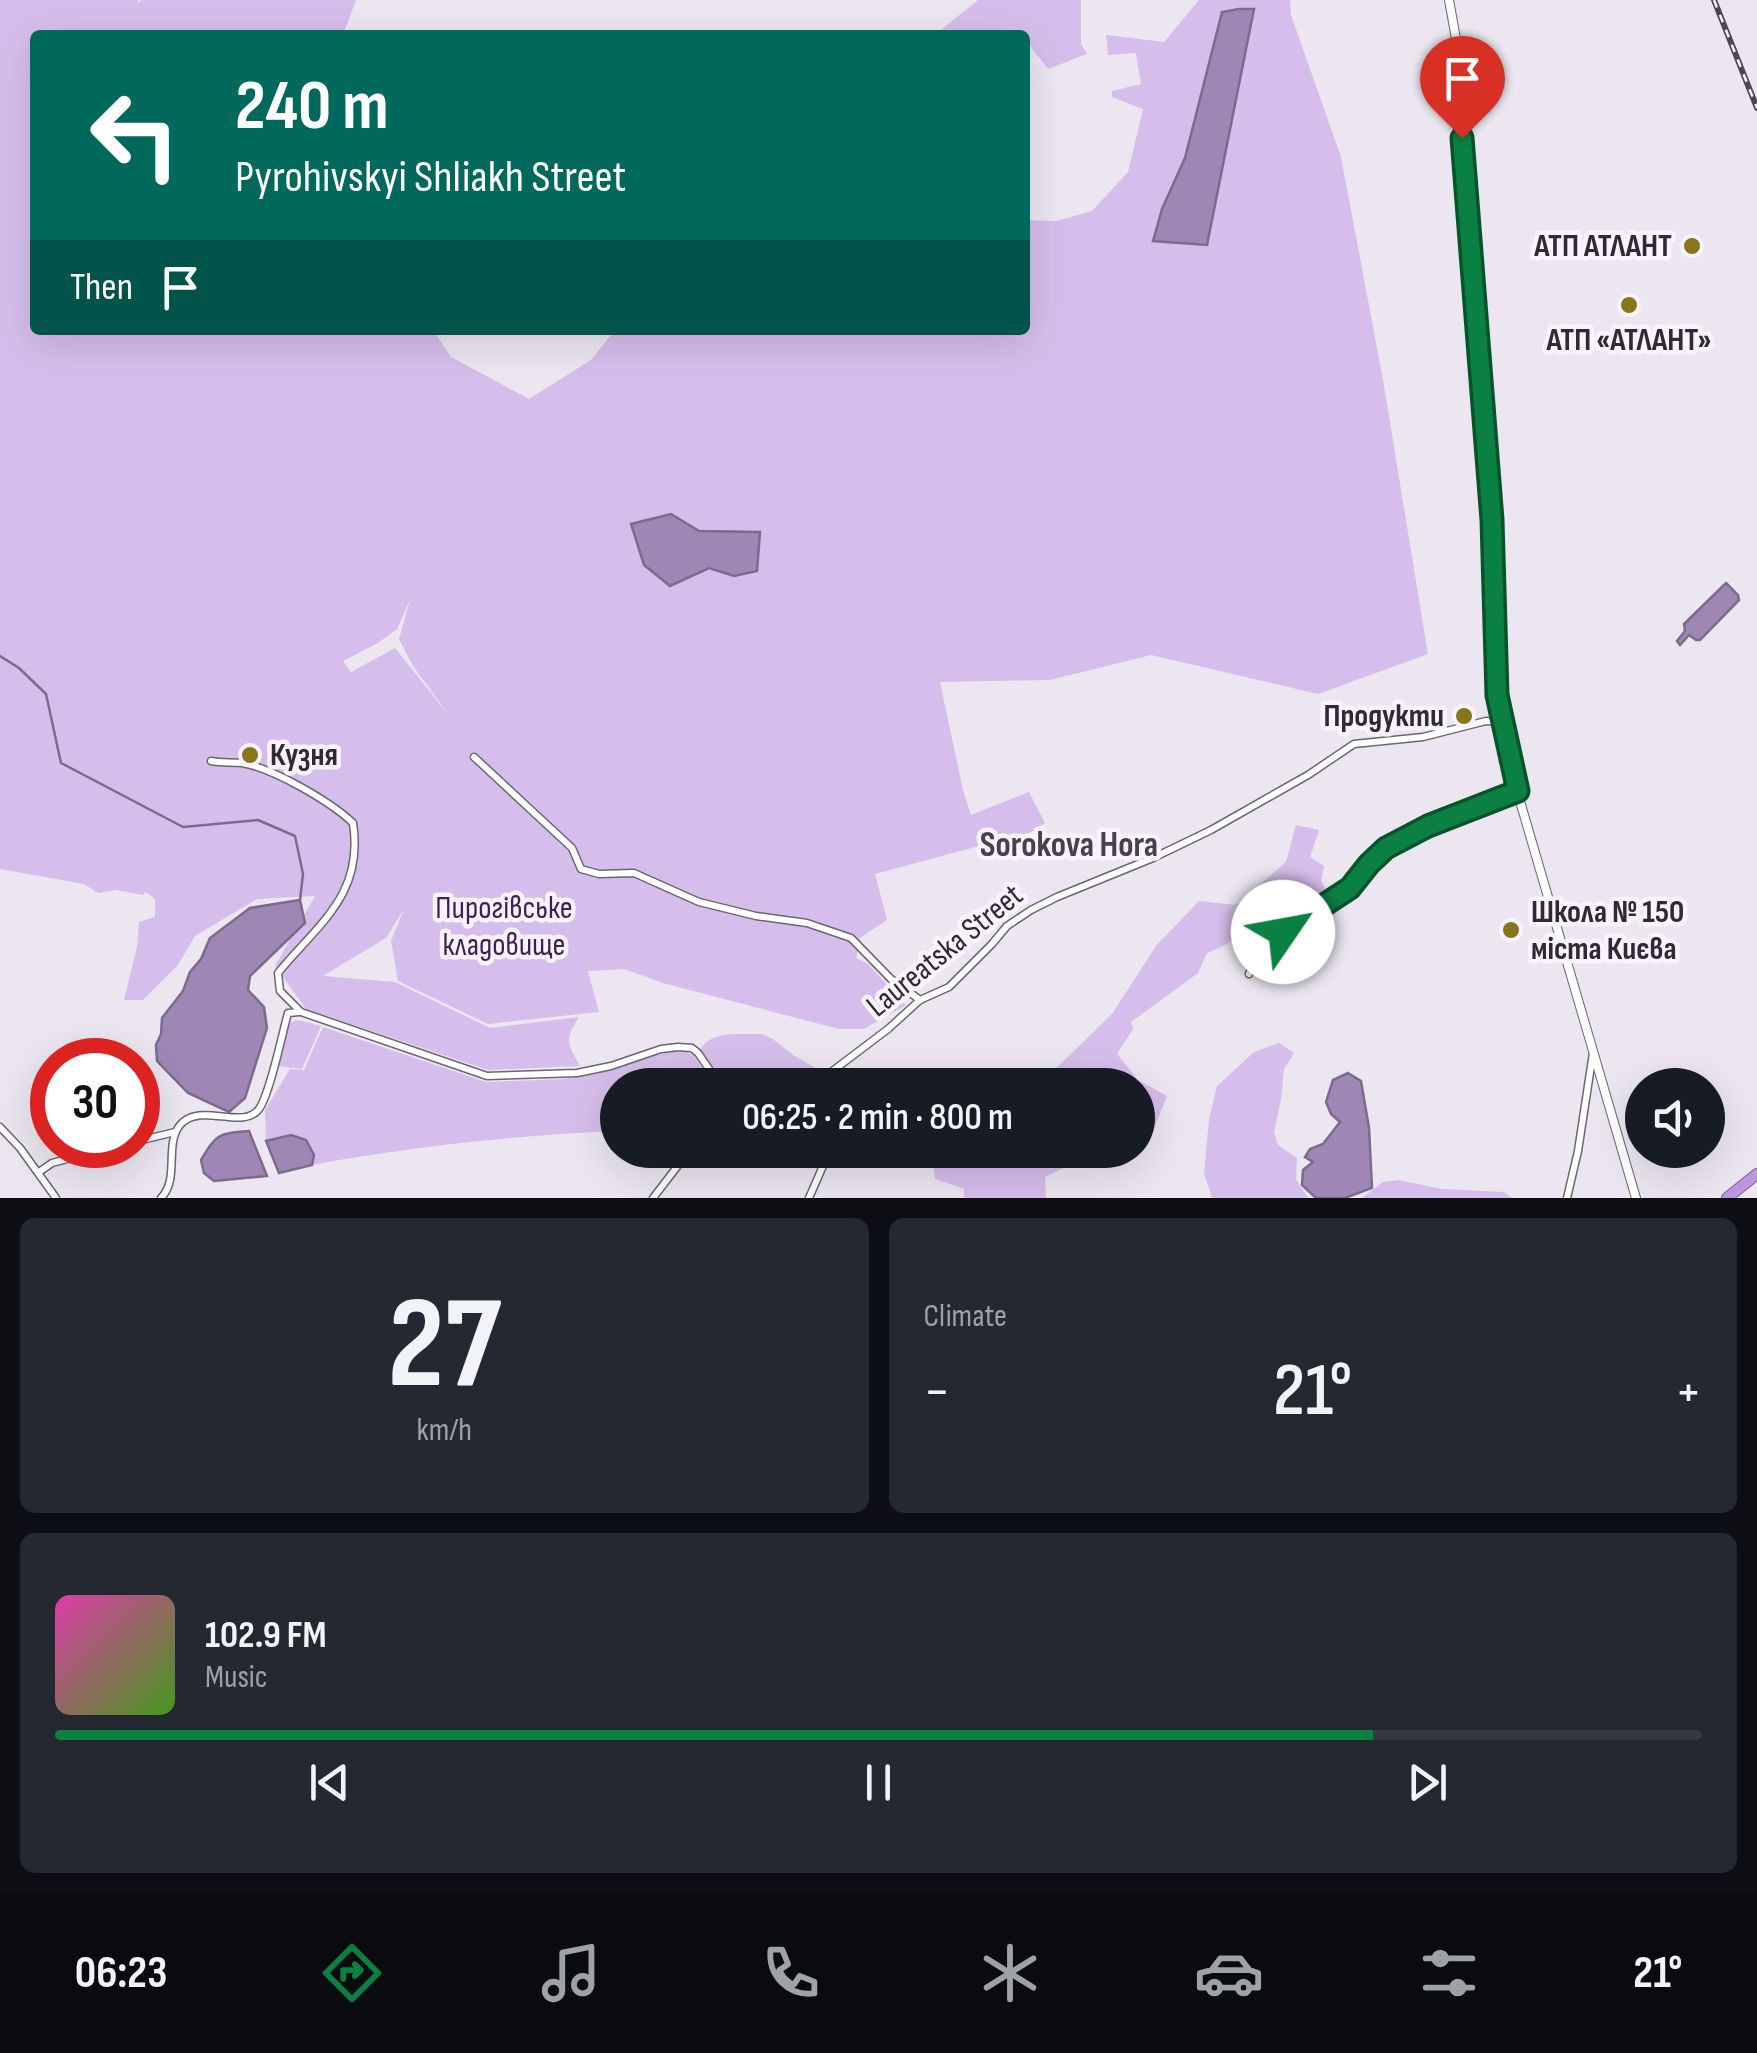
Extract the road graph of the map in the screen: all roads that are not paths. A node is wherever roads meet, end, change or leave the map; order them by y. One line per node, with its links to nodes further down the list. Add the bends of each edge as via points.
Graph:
1 (1448, 0): 2 (street, via 1457,44 1492,520)
2 (1501, 722): 5 (street); 8 (street, Laureatska Street, via 1354,744 1211,830 1031,910 1006,926 949,987)
3 (474, 756): 8 (street, via 572,848 581,869 634,874 699,902 850,938)
4 (210, 761): 7 (street, via 244,763 279,776 354,823 356,850 342,900 278,972)
5 (1518, 791): 6 (street, via 1386,848 1350,888 1258,953); 11 (street)
6 (1249, 974)
7 (288, 1000): 9 (street); 10 (street)
8 (920, 1000): 14 (street, Laureatska Street)
9 (301, 1012): 10 (street); 15 (street, via 487,1076)
10 (288, 1013): 17 (street, via 259,1109 240,1116 201,1114 183,1120)
11 (1594, 1052): 30 (street); 31 (street)
12 (602, 1068): 13 (street, via 678,1046 692,1048)
13 (708, 1068)
14 (836, 1068)
15 (600, 1069)
16 (0, 1127): 22 (street)
17 (175, 1132): 18 (street); 27 (street)
18 (160, 1135)
19 (46, 1168): 22 (street)
20 (676, 1168): 28 (street)
21 (822, 1168): 29 (street)
22 (39, 1172): 26 (street)
23 (1757, 1174): 24 (highway)
24 (1740, 1188): 25 (highway); 32 (highway)
25 (1757, 1189)
26 (56, 1198)
27 (161, 1198)
28 (653, 1198)
29 (809, 1198)
30 (1567, 1198)
31 (1636, 1198)
32 (1727, 1198)

